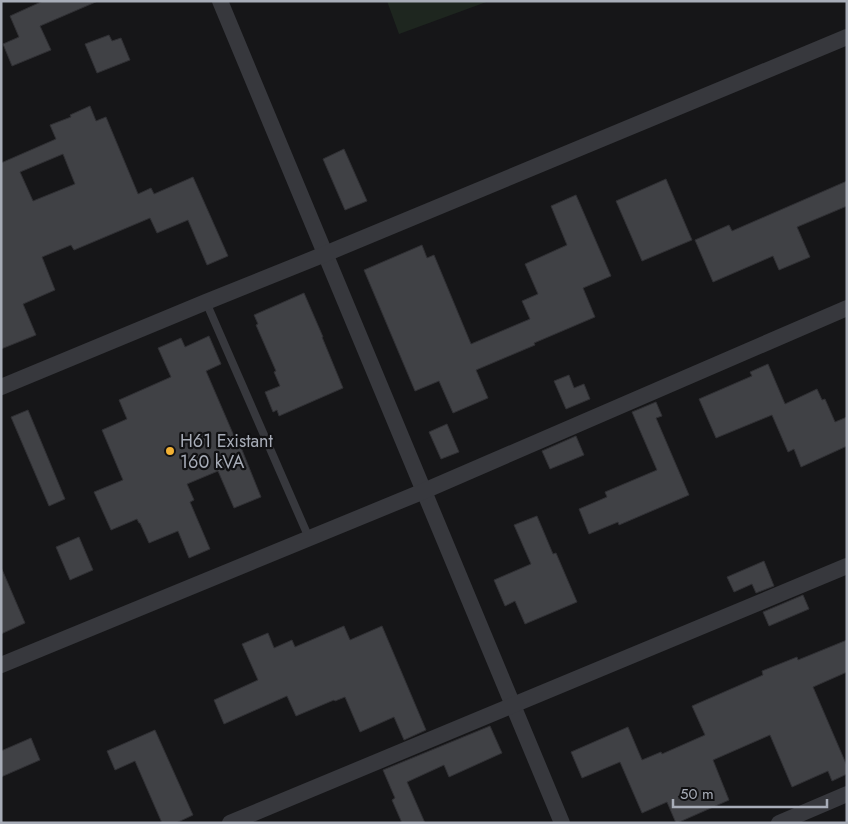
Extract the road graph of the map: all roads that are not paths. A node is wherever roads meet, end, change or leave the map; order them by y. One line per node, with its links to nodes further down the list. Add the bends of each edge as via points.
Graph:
1 (220, 1): 3 (street)
2 (847, 37): 3 (street)
3 (325, 254): 4 (street); 7 (street)
4 (206, 302): 6 (street); 8 (lane)
5 (847, 308): 7 (street)
6 (1, 387)
7 (424, 491): 8 (street); 11 (street)
8 (309, 538): 10 (street)
9 (847, 566): 11 (street)
10 (1, 664)
11 (513, 705): 13 (street); 14 (street)
12 (847, 794): 15 (street)
13 (230, 823)
14 (562, 823)
15 (779, 823)

